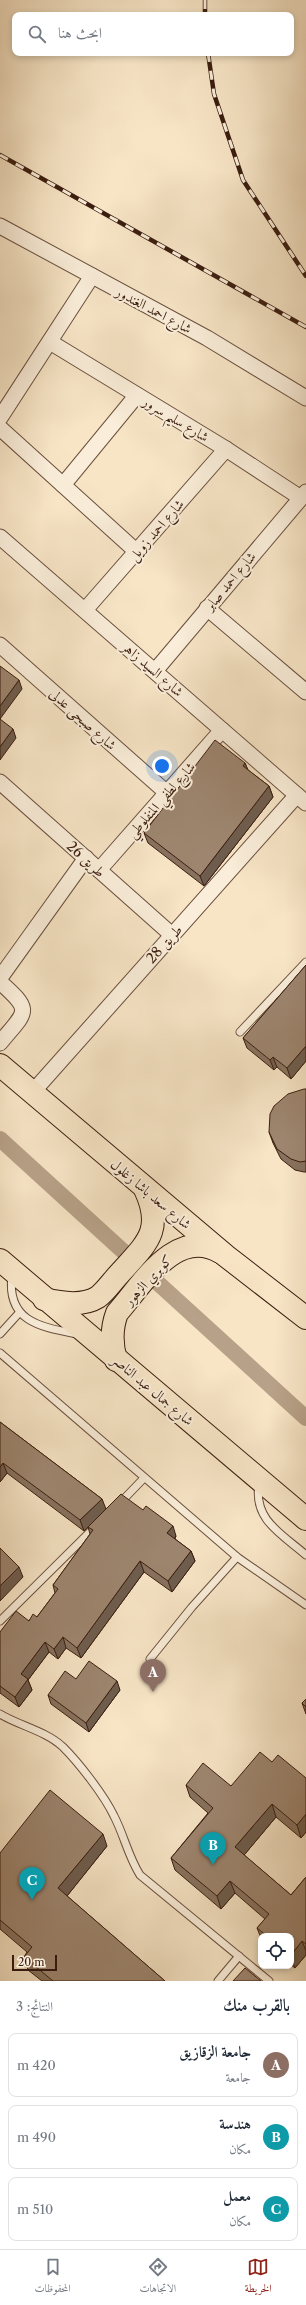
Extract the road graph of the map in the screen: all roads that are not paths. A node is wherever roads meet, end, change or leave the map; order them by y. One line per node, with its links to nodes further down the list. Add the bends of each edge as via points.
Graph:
1 (2, 231): 2 (street, شارع احمد الغندور)
2 (92, 276): 3 (street); 5 (street, شارع احمد الغندور, via 207,338)
3 (50, 342): 4 (street, شارع سليم سرور); 6 (street)
4 (137, 395): 8 (street, شارع سليم سرور); 9 (street)
5 (306, 398)
6 (0, 418)
7 (0, 428): 9 (street)
8 (226, 448): 10 (street, شارع سليم سرور); 12 (street, شارع احمد زويل)
9 (63, 485): 12 (street)
10 (304, 495): 13 (street, شارع احمد صابر)
11 (0, 537): 14 (street, شارع السيد زاهر)
12 (136, 552): 14 (street, شارع احمد زويل)
13 (207, 608): 16 (street, شارع احمد صابر); 17 (street)
14 (85, 610): 16 (street, شارع السيد زاهر)
15 (0, 645): 20 (street, شارع صبحى عدلى)
16 (155, 671): 18 (street, شارع السيد زاهر)
17 (306, 692)
18 (222, 730): 20 (street, شارع لطفي المنفلوطي); 21 (street, شارع السيد زاهر)
19 (0, 782): 22 (street, طريق 26)
20 (167, 793): 23 (street, شارع لطفي المنفلوطي)
21 (302, 799): 24 (street, طريق 28)
22 (86, 858): 23 (street, طريق 26); 26 (street)
23 (99, 870): 24 (street, طريق 26)
24 (172, 935): 31 (street, طريق 28)
25 (306, 962): 28 (lane)
26 (0, 978)
27 (0, 982): 29 (street, via 20,1000 23,1009 20,1018)
28 (240, 1032)
29 (0, 1043)
30 (0, 1066): 31 (highway, شارع سعد باشا زغلول)
31 (31, 1094): 32 (highway, شارع سعد باشا زغلول)
32 (146, 1189): 33 (highway, شارع سعد باشا زغلول); 35 (highway, كوبري الزهور, via 153,1220 148,1242 98,1297 66,1304)
33 (226, 1256): 37 (highway, شارع سعد باشا زغلول); 41 (highway, كوبري الزهور, via 215,1249 196,1246 178,1250 167,1256 117,1313 112,1341)
34 (6, 1266): 35 (highway, شارع جمال عبد الناصر); 36 (lane, via 11,1294)
35 (44, 1299): 39 (highway, شارع جمال عبد الناصر)
36 (19, 1313): 38 (lane); 39 (lane, via 41,1326)
37 (306, 1318)
38 (0, 1334)
39 (89, 1336): 41 (highway, شارع جمال عبد الناصر)
40 (0, 1353): 42 (lane)
41 (116, 1360): 43 (highway, شارع جمال عبد الناصر)
42 (144, 1478): 44 (lane); 48 (lane)
43 (259, 1480): 46 (highway, شارع جمال عبد الناصر); 47 (lane, via 258,1500 265,1520)
44 (116, 1506)
45 (105, 1517): 50 (lane)
46 (306, 1519)
47 (306, 1555)
48 (237, 1557): 49 (lane); 51 (lane)
49 (306, 1605)
50 (0, 1621)
51 (150, 1659)
52 (0, 1714): 53 (lane, via 63,1746 101,1794 114,1816 130,1859 140,1875)
53 (239, 1956): 54 (lane); 55 (lane)
54 (218, 1981)
55 (269, 1981)

